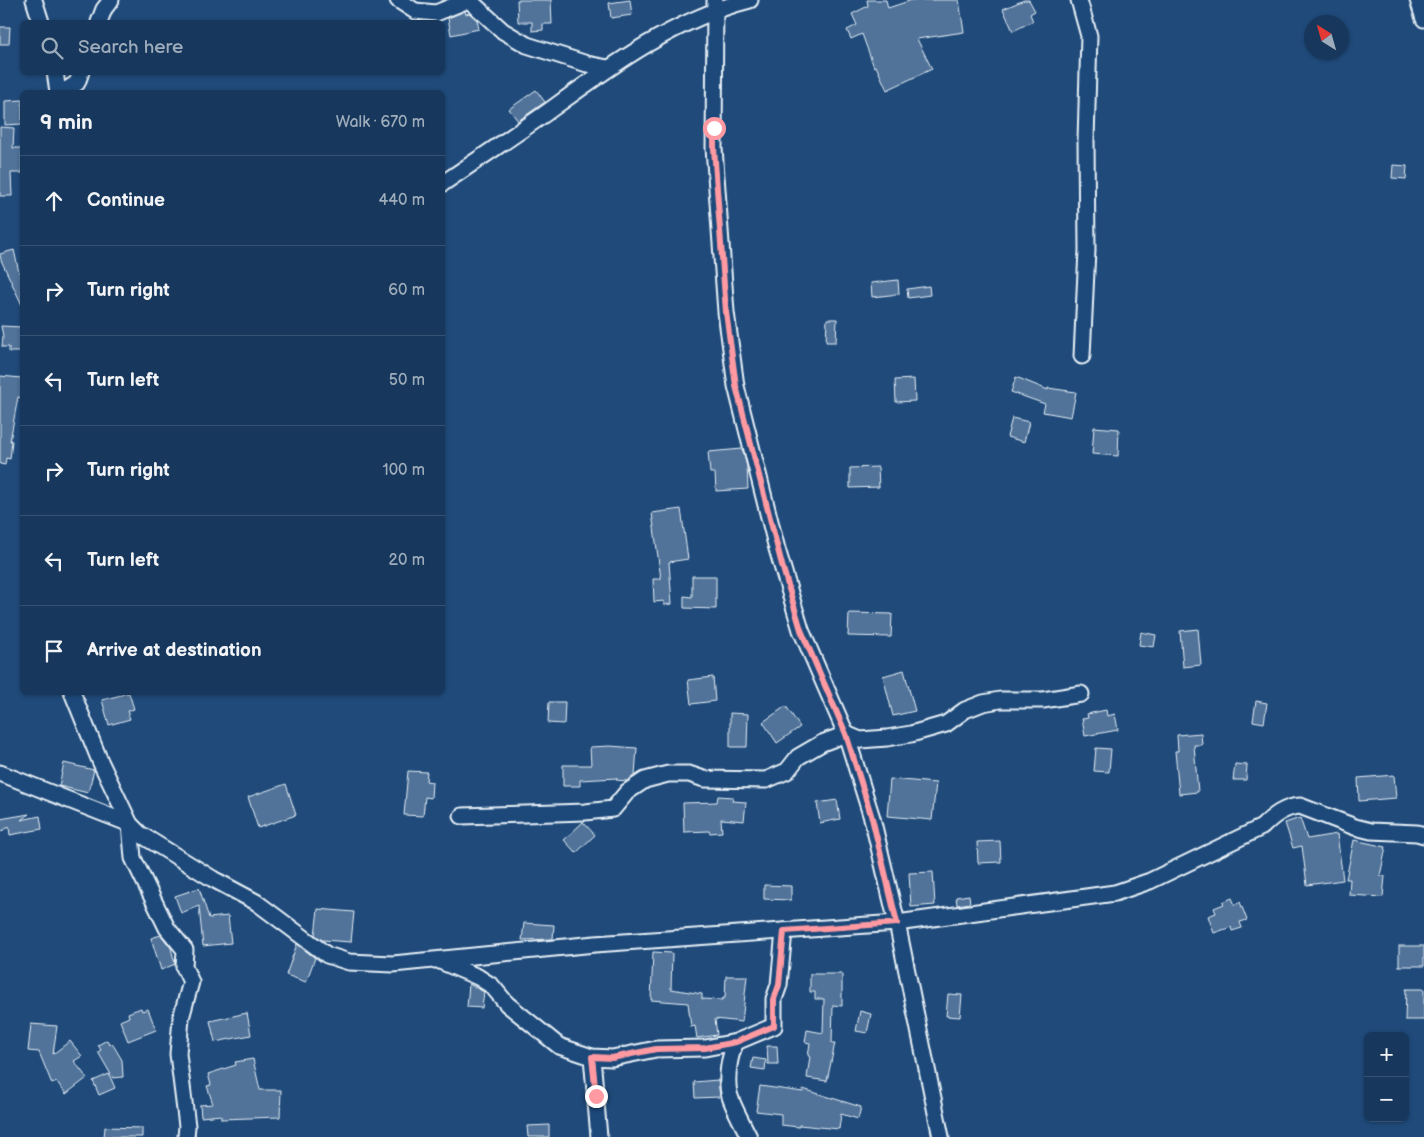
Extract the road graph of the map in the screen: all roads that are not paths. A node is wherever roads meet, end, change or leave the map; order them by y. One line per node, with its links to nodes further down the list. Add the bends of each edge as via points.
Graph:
1 (34, 0): 10 (street)
2 (111, 0): 11 (street)
3 (398, 0): 4 (street, via 415,11 436,12)
4 (468, 0): 12 (street, via 503,31 527,45)
5 (750, 0): 8 (street)
6 (1079, 0): 18 (street, via 1089,36 1087,250)
7 (1418, 0): 9 (street)
8 (715, 5): 12 (street); 21 (street, via 714,148 726,312 736,386 801,630)
9 (1424, 19)
10 (40, 20)
11 (100, 20)
12 (608, 68): 17 (street)
13 (55, 75): 15 (street)
14 (80, 75): 16 (street, via 77,83)
15 (58, 90)
16 (67, 90)
17 (445, 182)
18 (1082, 356)
19 (1082, 694): 21 (street, via 983,703 965,710 946,724 911,734 860,740)
20 (73, 695): 24 (street)
21 (846, 734): 23 (street, via 798,757 787,772 766,780 704,779 689,774 668,774 645,780 627,792 613,809); 26 (street, via 872,818)
22 (0, 773): 24 (street)
23 (462, 816)
24 (130, 824): 28 (street, via 140,834 213,880 256,902 327,955 349,962); 31 (street, via 133,858 167,928 185,950 184,967 191,982 181,1018 178,1054 188,1126)
25 (1424, 835): 26 (street, via 1355,827 1300,806 1291,806 1262,827 1132,888)
26 (897, 923): 27 (street); 34 (street)
27 (784, 931): 28 (street, via 595,944); 29 (street, via 779,985 774,999 774,1026)
28 (439, 960): 30 (street, via 492,986 506,1004 558,1046)
29 (736, 1042): 30 (street, via 705,1048 656,1049 612,1058); 33 (street, via 729,1075 730,1094)
30 (592, 1057): 32 (street)
31 (186, 1137)
32 (599, 1137)
33 (749, 1137)
34 (941, 1137)

